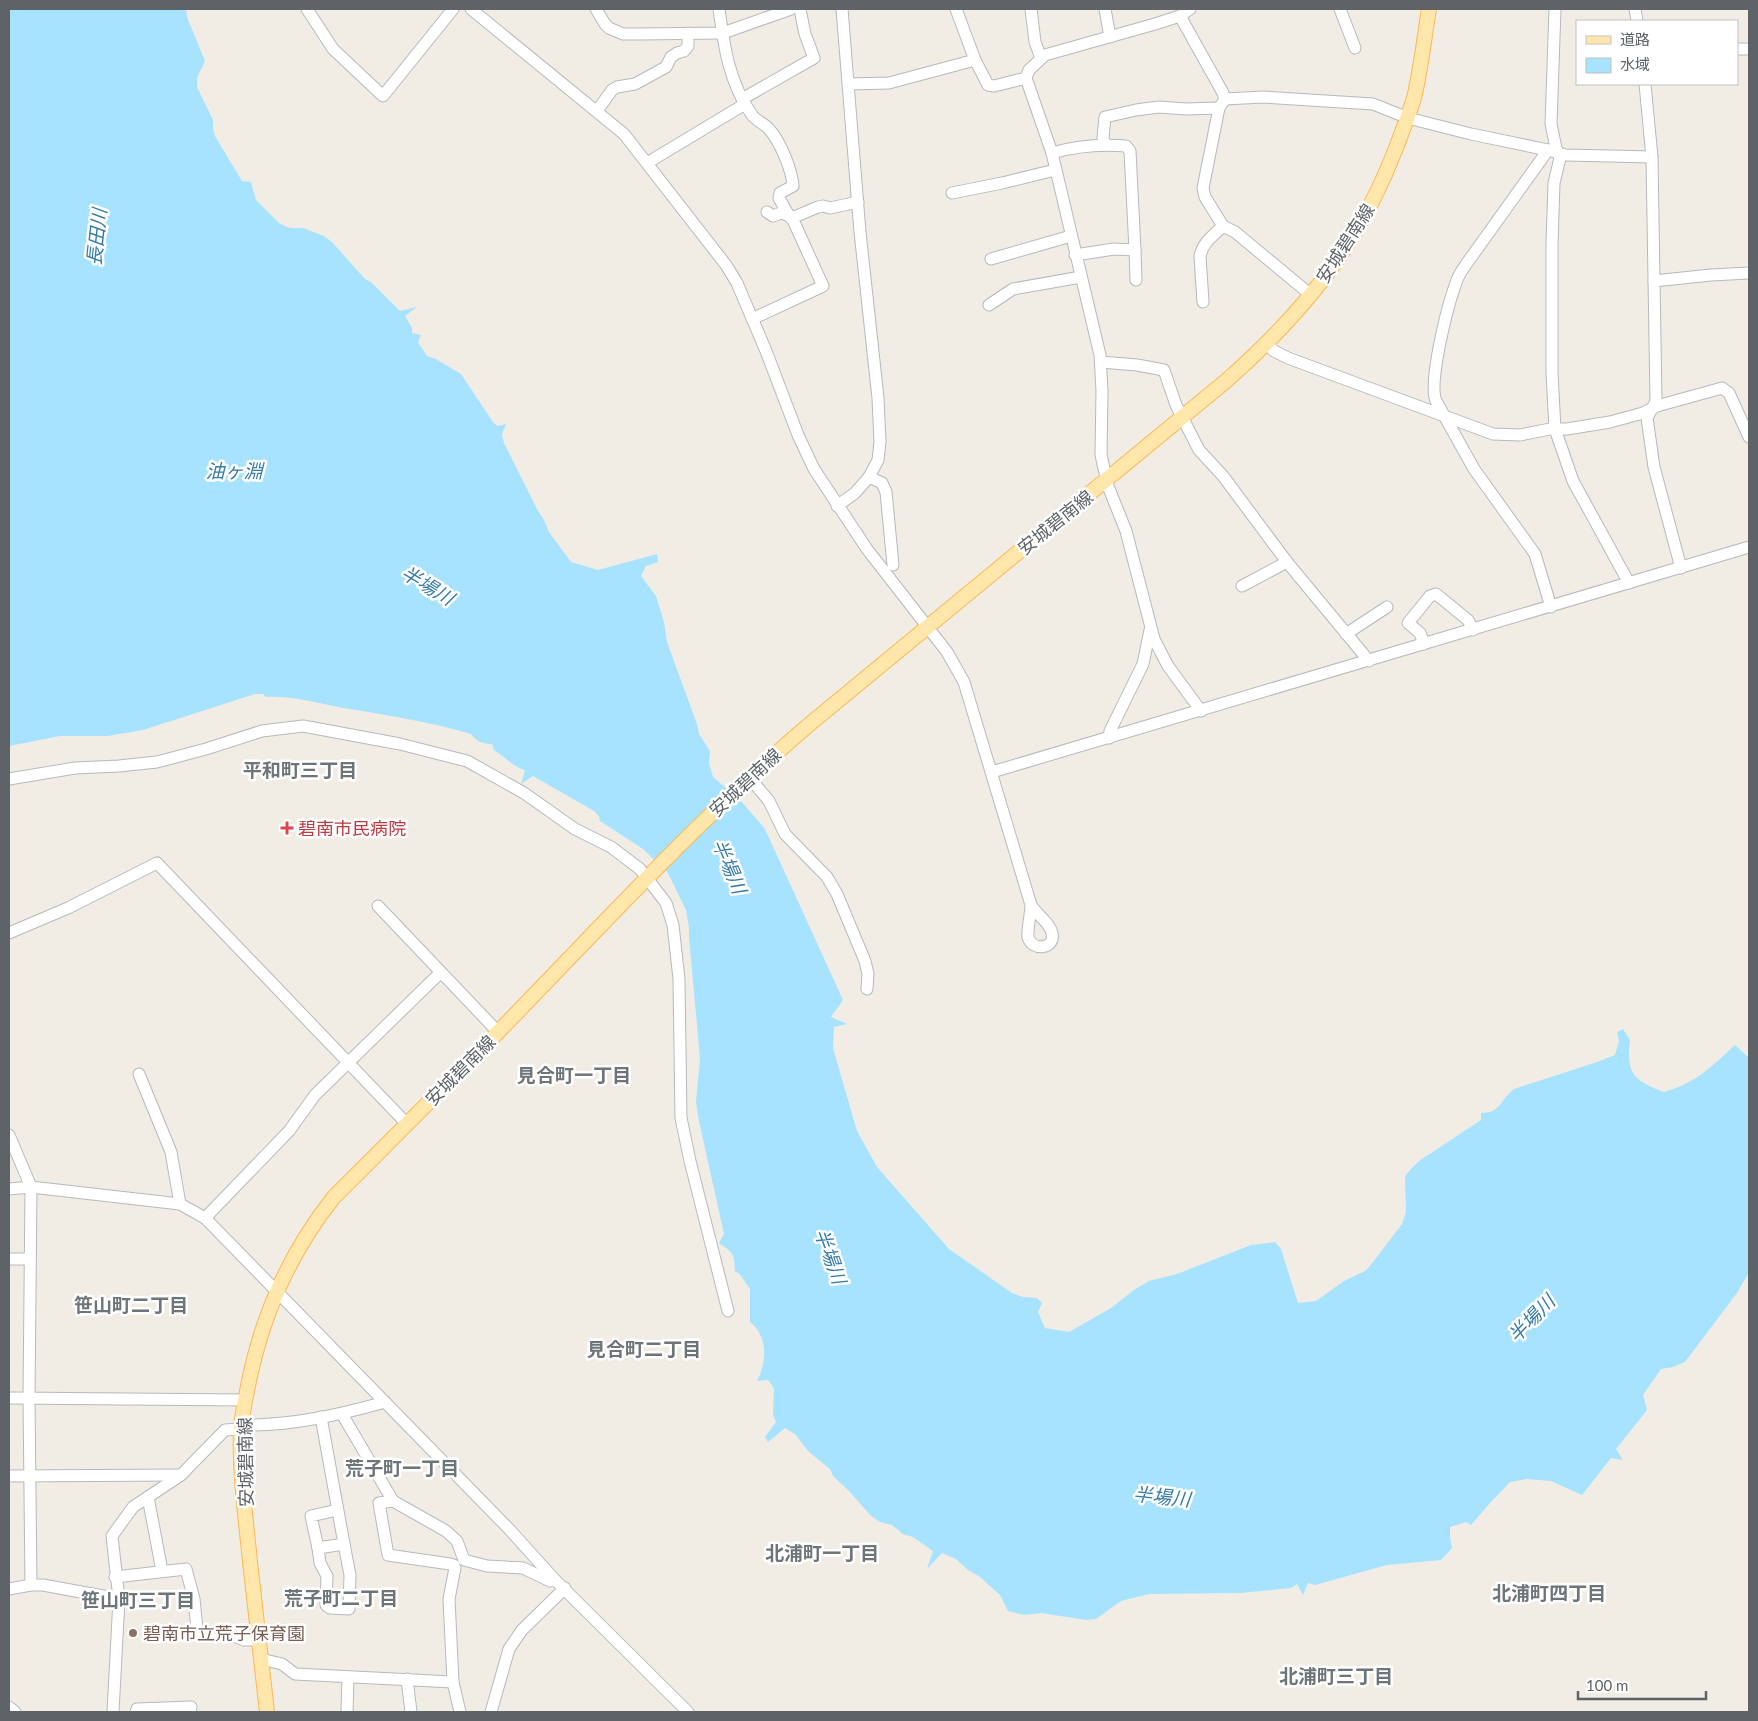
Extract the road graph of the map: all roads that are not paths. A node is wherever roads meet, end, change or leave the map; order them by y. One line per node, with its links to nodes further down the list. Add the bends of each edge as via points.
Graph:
1 (307, 9): 2 (street, via 333,49 383,96)
2 (453, 9)
3 (471, 9): 28 (street)
4 (596, 9): 18 (street, via 605,24 622,34)
5 (719, 9): 17 (street)
6 (791, 9): 17 (street)
7 (800, 9): 26 (street, via 814,58)
8 (842, 9): 24 (street)
9 (956, 9): 22 (street)
10 (1031, 9): 21 (street)
11 (1105, 9): 19 (street)
12 (1190, 9): 16 (street)
13 (1340, 9): 20 (street)
14 (1429, 9): 29 (main road, 安城碧南線)
15 (1555, 9): 31 (street, via 1551,124 1556,148)
16 (1180, 16): 19 (street); 27 (street, via 1204,56)
17 (723, 32): 18 (street); 26 (street, via 735,84)
18 (688, 33): 28 (street, via 688,46 671,57 666,67 635,84 612,90)
19 (1110, 36): 21 (street)
20 (1355, 48)
21 (1040, 58): 23 (street)
22 (975, 60): 23 (street, via 991,86); 24 (street, via 890,83)
23 (1026, 78): 32 (street)
24 (849, 84): 37 (street)
25 (1645, 85): 33 (street)
26 (744, 101): 34 (street); 39 (street, via 756,120 773,134 792,177 793,186 780,193 778,198)
27 (1222, 103): 29 (street, via 1263,97 1373,104); 30 (street, via 1186,110 1159,107 1105,118); 40 (street, via 1203,188)
28 (597, 111): 34 (street, via 624,134)
29 (1408, 118): 31 (street); 49 (main road, 安城碧南線, via 1362,223)
30 (1105, 144): 32 (street); 42 (street, via 1126,146 1130,151)
31 (1553, 152): 33 (street, via 1606,157); 57 (street, via 1467,262 1456,281 1434,376 1434,395); 58 (street, via 1560,158 1554,183 1552,244)
32 (1052, 153): 35 (street)
33 (1652, 156): 48 (street)
34 (647, 163): 52 (street, via 732,273)
35 (1055, 170): 36 (street); 41 (street)
36 (952, 193)
37 (858, 202): 39 (street, via 830,208 823,206); 60 (street, via 880,442 878,460)
38 (768, 212): 39 (street, via 773,216 781,213)
39 (788, 216): 52 (street, via 793,220 823,286)
40 (1223, 226): 49 (street, via 1235,232); 50 (street, via 1205,243 1200,256)
41 (1071, 236): 43 (street); 44 (street)
42 (1135, 250): 43 (street, via 1114,249); 47 (street)
43 (1076, 255): 46 (street)
44 (991, 259)
45 (1749, 273): 48 (street)
46 (1081, 277): 51 (street, via 1013,289); 54 (street)
47 (1136, 280)
48 (1654, 281): 55 (street, via 1656,401)
49 (1311, 295): 53 (main road, 安城碧南線)
50 (1202, 302)
51 (989, 305)
52 (752, 319): 62 (street, via 802,444)
53 (1267, 344): 56 (main road, 安城碧南線); 57 (street, via 1288,358)
54 (1100, 362): 56 (street, via 1164,370); 61 (street, via 1101,455)
55 (1652, 408): 58 (street, via 1610,422); 59 (street, via 1722,388 1729,393); 66 (street, via 1647,418 1654,467)
56 (1182, 416): 61 (main road, 安城碧南線); 64 (street, via 1199,450 1223,476)
57 (1444, 416): 58 (street, via 1502,436); 70 (street, via 1474,469 1535,554)
58 (1555, 429): 67 (street, via 1574,481)
59 (1749, 437)
60 (869, 477): 62 (street, via 856,493); 65 (street, via 882,483 886,492)
61 (1106, 479): 71 (main road, 安城碧南線); 72 (street, via 1126,531)
62 (837, 506): 71 (street)
63 (1749, 547): 66 (street)
64 (1287, 562): 68 (street); 74 (street)
65 (893, 565)
66 (1681, 568): 67 (street)
67 (1629, 583): 70 (street)
68 (1242, 586)
69 (1387, 607): 74 (street)
70 (1551, 607): 73 (street)
71 (928, 626): 79 (street, via 964,682); 80 (main road, 安城碧南線)
72 (1151, 627): 77 (street, via 1164,658); 78 (street, via 1143,664)
73 (1473, 630): 75 (street); 75 (street, via 1468,620 1436,594 1430,596 1408,623 1420,634)
74 (1346, 634): 76 (street)
75 (1424, 644): 76 (street)
76 (1368, 661): 77 (street)
77 (1201, 711): 78 (street)
78 (1109, 738): 79 (street)
79 (992, 772): 83 (street)
80 (749, 777): 82 (main road, 安城碧南線); 87 (street, via 769,801 786,834 827,877 837,894 865,961)
81 (9, 779): 82 (street, via 74,768 157,762 262,731 303,726 337,731 467,760 524,793 575,829 610,847)
82 (649, 875): 88 (main road, 安城碧南線); 100 (street, via 666,903 673,925 679,979 681,1118)
83 (1031, 905)
84 (378, 906): 86 (street)
85 (9, 934): 89 (street, via 157,863)
86 (440, 973): 88 (street); 89 (street)
87 (867, 989)
88 (498, 1032): 91 (main road, 安城碧南線)
89 (348, 1064): 91 (street); 96 (street, via 315,1095 289,1130)
90 (139, 1074): 95 (street, via 172,1152)
91 (407, 1124): 99 (main road, 安城碧南線, via 334,1197 316,1220)
92 (9, 1135): 93 (street)
93 (31, 1187): 94 (street); 95 (street); 98 (street)
94 (9, 1189)
95 (180, 1204): 96 (street)
96 (205, 1218): 99 (street)
97 (9, 1259): 98 (street)
98 (30, 1259): 102 (street)
99 (276, 1292): 103 (main road, 安城碧南線, via 255,1350); 104 (street)
100 (728, 1311)
101 (9, 1398): 102 (street)
102 (29, 1398): 103 (street); 110 (street)
103 (245, 1400): 107 (main road, 安城碧南線)
104 (385, 1402): 105 (street); 118 (street)
105 (342, 1414): 106 (street); 112 (street)
106 (321, 1418): 107 (street); 113 (street)
107 (241, 1427): 108 (street, via 225,1430); 123 (main road, 安城碧南線, via 244,1495)
108 (181, 1475): 110 (street); 111 (street)
109 (9, 1476): 110 (street)
110 (29, 1476): 119 (street)
111 (148, 1498): 116 (street); 117 (street, via 133,1508 112,1536)
112 (393, 1501): 118 (street, via 446,1531 457,1542 464,1560 486,1566 523,1568 550,1581); 127 (street, via 380,1503 388,1555 450,1564 455,1568 449,1599)
113 (337, 1510): 114 (street); 115 (street, via 311,1516)
114 (344, 1544): 115 (street); 115 (street, via 350,1575 349,1609 326,1605 327,1576 320,1563)
115 (318, 1548)
116 (162, 1571): 117 (street); 123 (street, via 186,1569 199,1632)
117 (115, 1577): 122 (street)
118 (555, 1580): 120 (street)
119 (31, 1586): 121 (street); 122 (street, via 42,1585)
120 (564, 1588): 137 (street, via 522,1630 509,1649); 138 (street)
121 (9, 1590)
122 (118, 1599): 130 (street)
123 (259, 1640): 124 (main road, 安城碧南線)
124 (261, 1659): 125 (street, via 282,1664 295,1674); 133 (main road, 安城碧南線)
125 (348, 1677): 126 (street); 134 (street)
126 (407, 1680): 127 (street); 135 (street)
127 (453, 1682): 136 (street)
128 (9, 1706): 129 (street)
129 (15, 1712)
130 (114, 1712)
131 (136, 1712): 132 (street, via 137,1709 191,1707)
132 (190, 1712)
133 (267, 1712)
134 (347, 1712)
135 (411, 1712)
136 (460, 1712)
137 (491, 1712)
138 (688, 1712)

